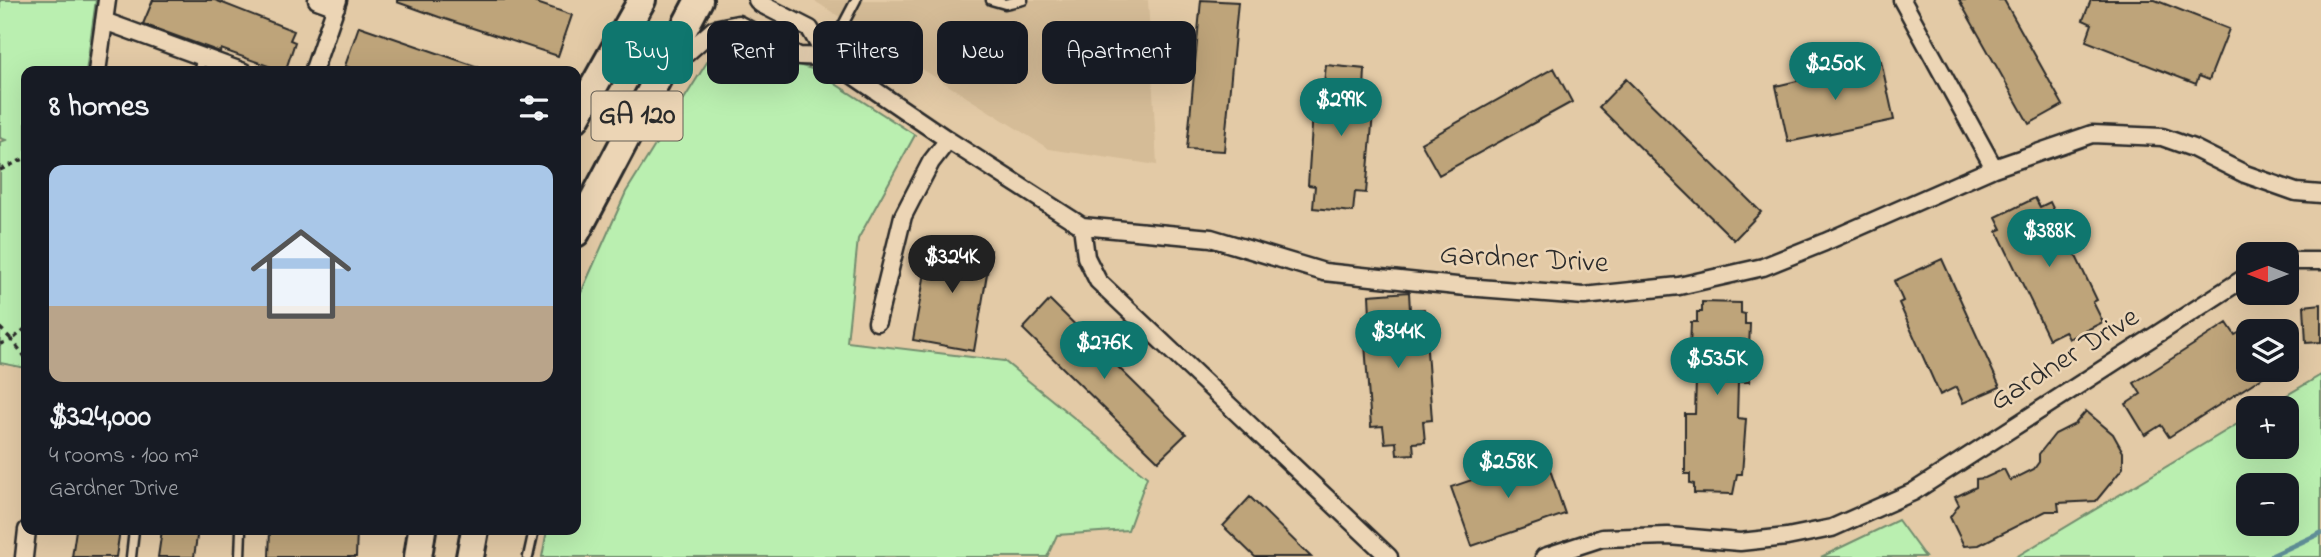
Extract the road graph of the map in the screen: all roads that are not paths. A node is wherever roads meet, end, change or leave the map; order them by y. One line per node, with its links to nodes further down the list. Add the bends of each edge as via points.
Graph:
1 (107, 0): 11 (street)
2 (317, 0): 10 (street)
3 (642, 0): 22 (highway, GA 120)
4 (699, 0): 12 (highway, GA 120)
5 (757, 0): 14 (street, Gardner Drive)
6 (856, 0): 13 (lane)
7 (991, 0): 8 (lane, via 1005,4)
8 (1023, 0)
9 (1902, 0): 24 (street)
10 (337, 4): 19 (street)
11 (104, 21): 17 (street); 18 (street)
12 (688, 21)
13 (845, 21)
14 (813, 34)
15 (693, 49): 16 (street, Gardner Drive, via 714,29 738,24 799,56)
16 (813, 57)
17 (200, 64)
18 (98, 66)
19 (315, 66)
20 (654, 84): 26 (highway, GA 120)
21 (866, 84): 23 (street, Gardner Drive)
22 (581, 109)
23 (948, 140): 27 (street, Gardner Drive); 31 (street, via 931,162 904,216)
24 (1994, 169): 25 (street, Gardner Drive, via 2092,134 2162,137 2245,174 2296,192); 27 (street, Gardner Drive, via 1763,267 1679,286 1584,296 1324,272 1211,237)
25 (2321, 194)
26 (581, 223)
27 (1082, 226): 44 (street, via 1086,257 1098,281)
28 (2300, 261): 29 (street)
29 (2321, 261)
30 (2236, 283): 45 (street, Gardner Drive, via 1913,492 1832,528 1740,542 1668,536 1602,538)
31 (877, 322)
32 (26, 535): 38 (street)
33 (133, 535): 39 (lane)
34 (241, 535): 40 (lane)
35 (421, 535): 41 (highway)
36 (474, 535): 42 (highway)
37 (533, 535): 43 (lane)
38 (23, 557)
39 (131, 557)
40 (240, 557)
41 (418, 557)
42 (470, 557)
43 (528, 557)
44 (1389, 557)
45 (1544, 557)

